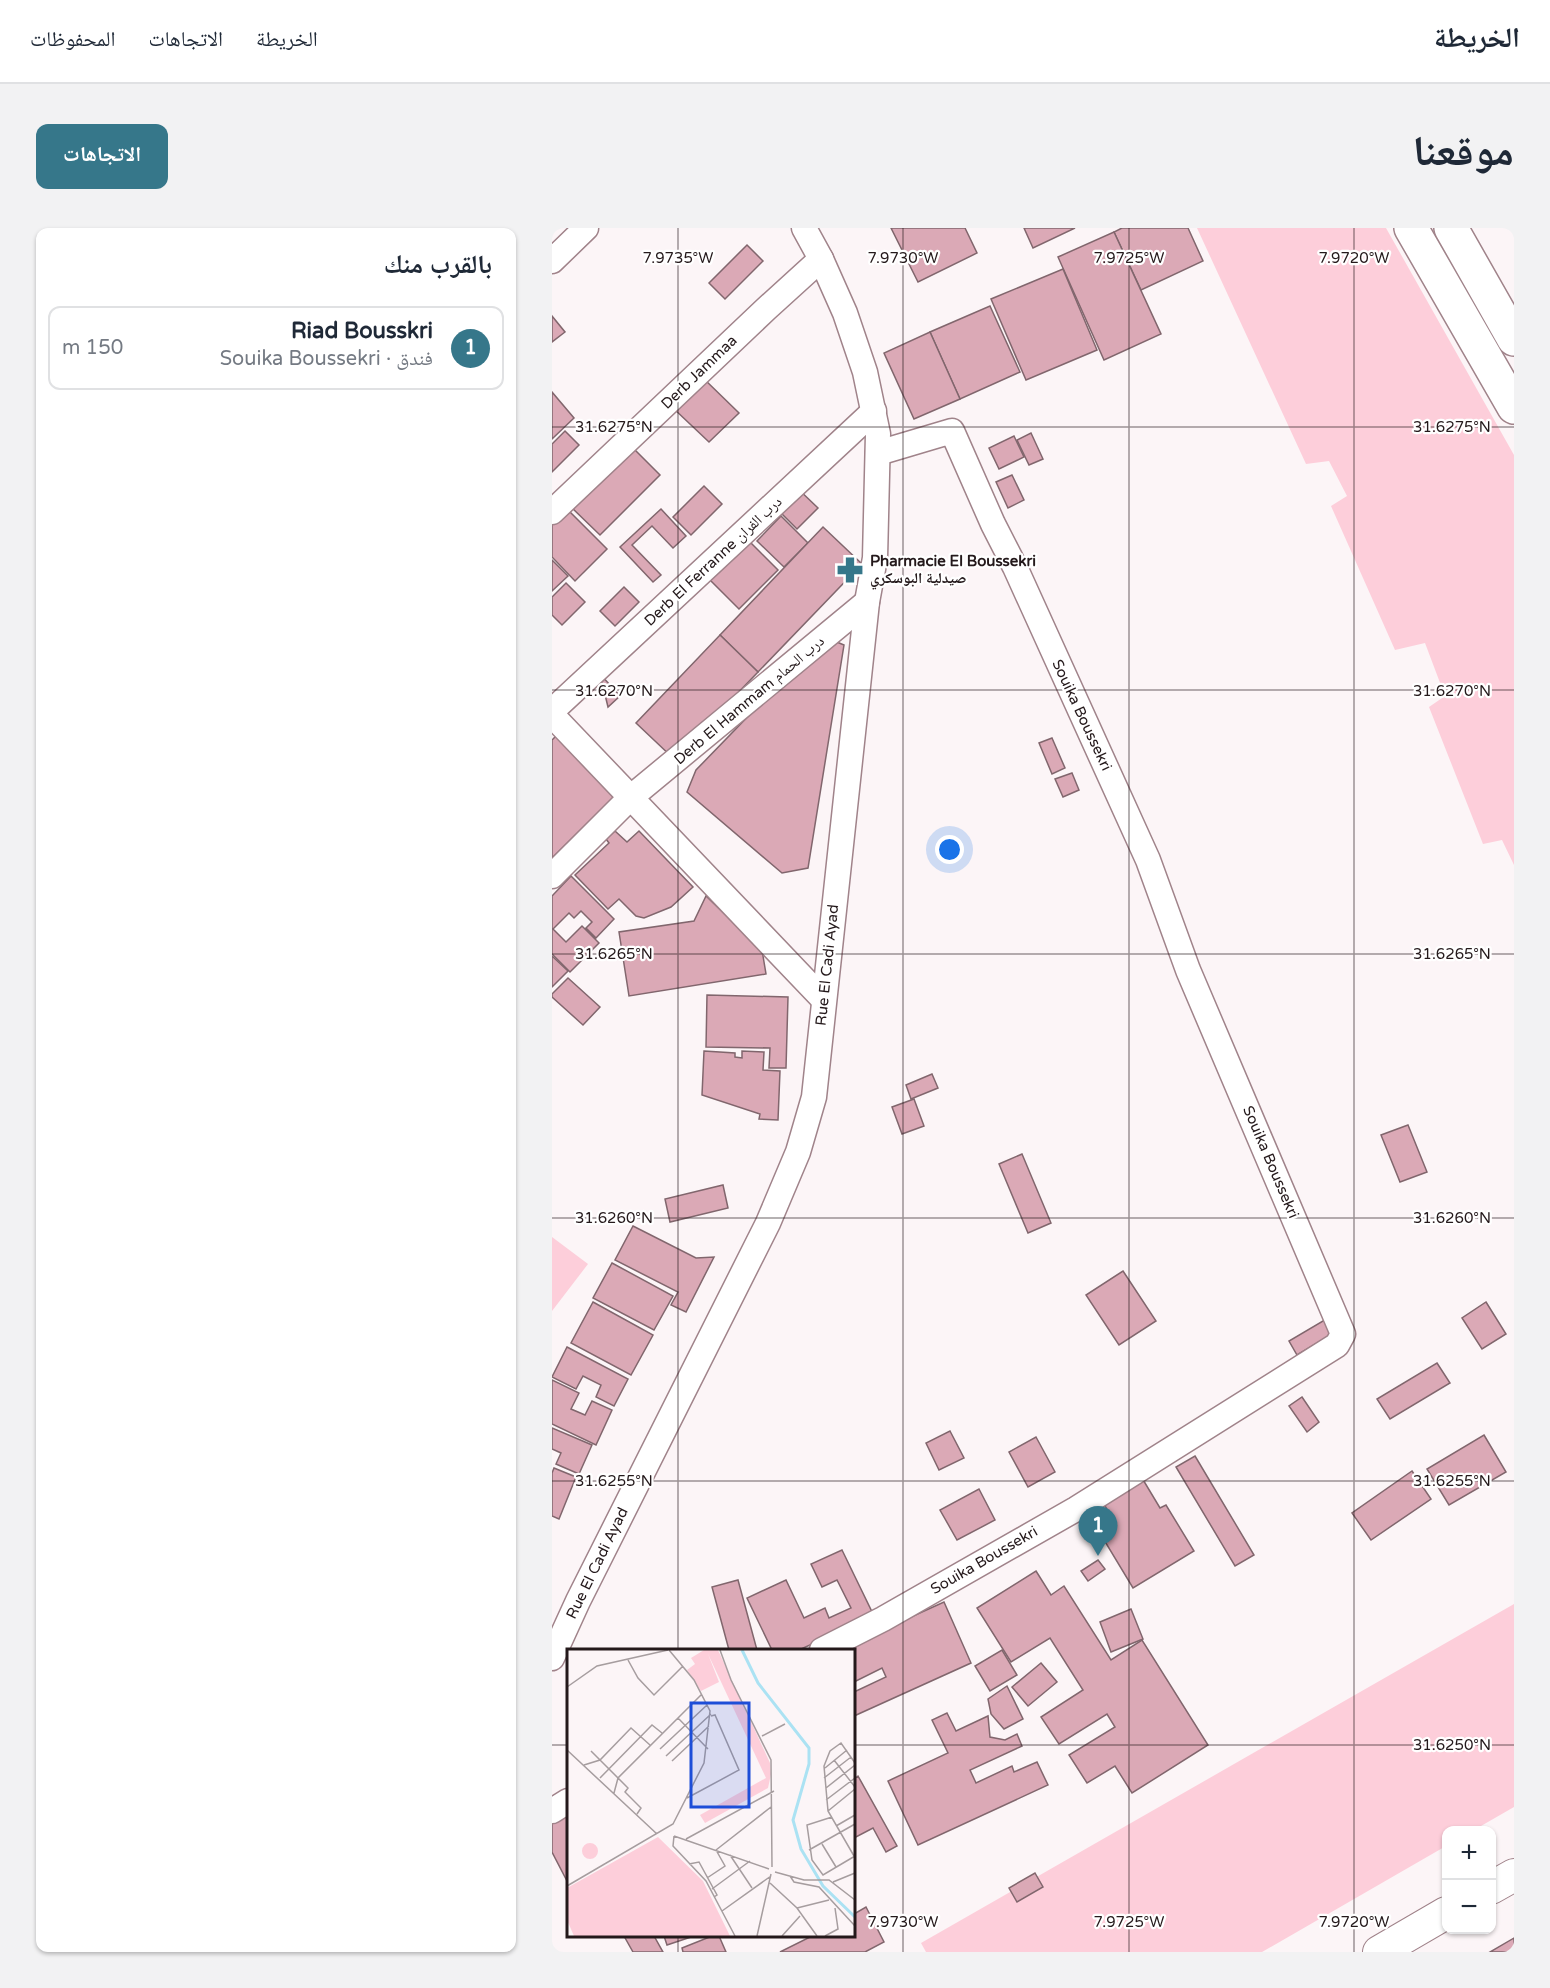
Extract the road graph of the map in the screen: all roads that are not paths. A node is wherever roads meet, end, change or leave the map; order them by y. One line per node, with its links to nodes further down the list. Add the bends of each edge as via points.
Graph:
1 (586, 228): 6 (street)
2 (804, 228): 5 (street, Rue El Cadi Ayad)
3 (1411, 228): 8 (main road)
4 (1451, 228): 7 (main road)
5 (821, 259): 9 (street, Rue El Cadi Ayad, via 848,323); 11 (street, Derb Jammaa)
6 (552, 261)
7 (1514, 339)
8 (1514, 407)
9 (874, 411): 10 (street, Rue El Cadi Ayad); 13 (street, Derb El Ferranne درب الفران)
10 (878, 453): 12 (street, Rue El Cadi Ayad, via 875,558); 18 (street, Souika Boussekri, via 952,431 1148,860 1188,970 1343,1334 1337,1345 1076,1509)
11 (552, 512)
12 (867, 602): 15 (street, Derb El Hammam درب الحمام); 17 (street, Rue El Cadi Ayad)
13 (552, 711)
14 (552, 716): 15 (street)
15 (630, 798): 16 (street, Derb El Hammam درب الحمام); 17 (street)
16 (552, 876)
17 (824, 999): 19 (street, Rue El Cadi Ayad, via 814,1097 798,1152 768,1223)
18 (824, 1649)
19 (552, 1658)
20 (567, 1802): 21 (street)
21 (552, 1811)
22 (1514, 1875): 23 (street)
23 (1496, 1885)
24 (1442, 1915): 25 (street)
25 (1378, 1952)

